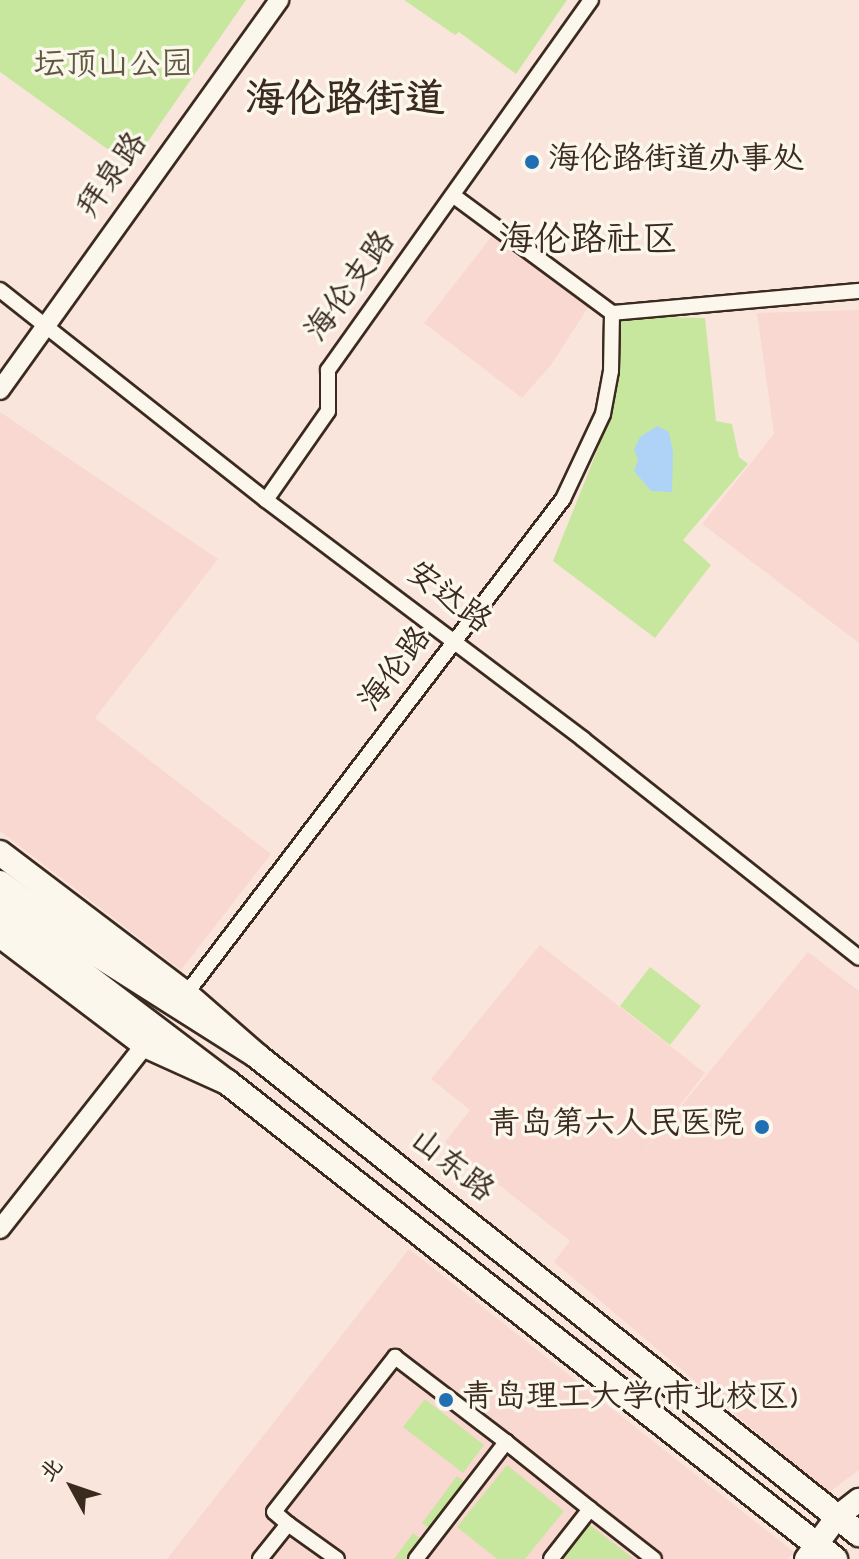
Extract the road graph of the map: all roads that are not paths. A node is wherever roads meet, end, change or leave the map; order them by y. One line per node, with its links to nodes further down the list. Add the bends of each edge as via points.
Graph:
1 (279, 0): 7 (street, 拜泉路)
2 (591, 0): 3 (street)
3 (454, 196): 6 (street); 9 (street, 海伦支路, via 328,370 328,411)
4 (0, 290): 7 (street, 安达路)
5 (859, 291): 6 (street)
6 (612, 313): 10 (street, 海伦路, via 611,371 603,414 581,462 563,499)
7 (48, 326): 8 (street, 拜泉路); 9 (street, 安达路)
8 (0, 390)
9 (266, 500): 10 (street, 安达路)
10 (456, 641): 15 (street, 安达路); 17 (street, 海伦路)
11 (0, 853): 17 (main road, 山东路)
12 (0, 883): 16 (main road)
13 (0, 910): 16 (main road)
14 (0, 935): 18 (main road)
15 (859, 958)
16 (91, 964): 19 (main road); 20 (main road)
17 (186, 994): 19 (main road, 山东路)
18 (145, 1045): 20 (main road); 21 (street)
19 (257, 1056): 25 (main road, 山东路)
20 (227, 1082): 28 (main road)
21 (0, 1229)
22 (506, 1442): 24 (street); 26 (street, via 395,1357 274,1512); 31 (street)
23 (859, 1500): 25 (main road)
24 (590, 1509): 32 (street); 33 (street)
25 (837, 1517): 27 (main road, 山东路); 28 (main road)
26 (288, 1524): 29 (street); 30 (street)
27 (859, 1534)
28 (820, 1554)
29 (260, 1559)
30 (337, 1559)
31 (416, 1559)
32 (551, 1559)
33 (654, 1559)

